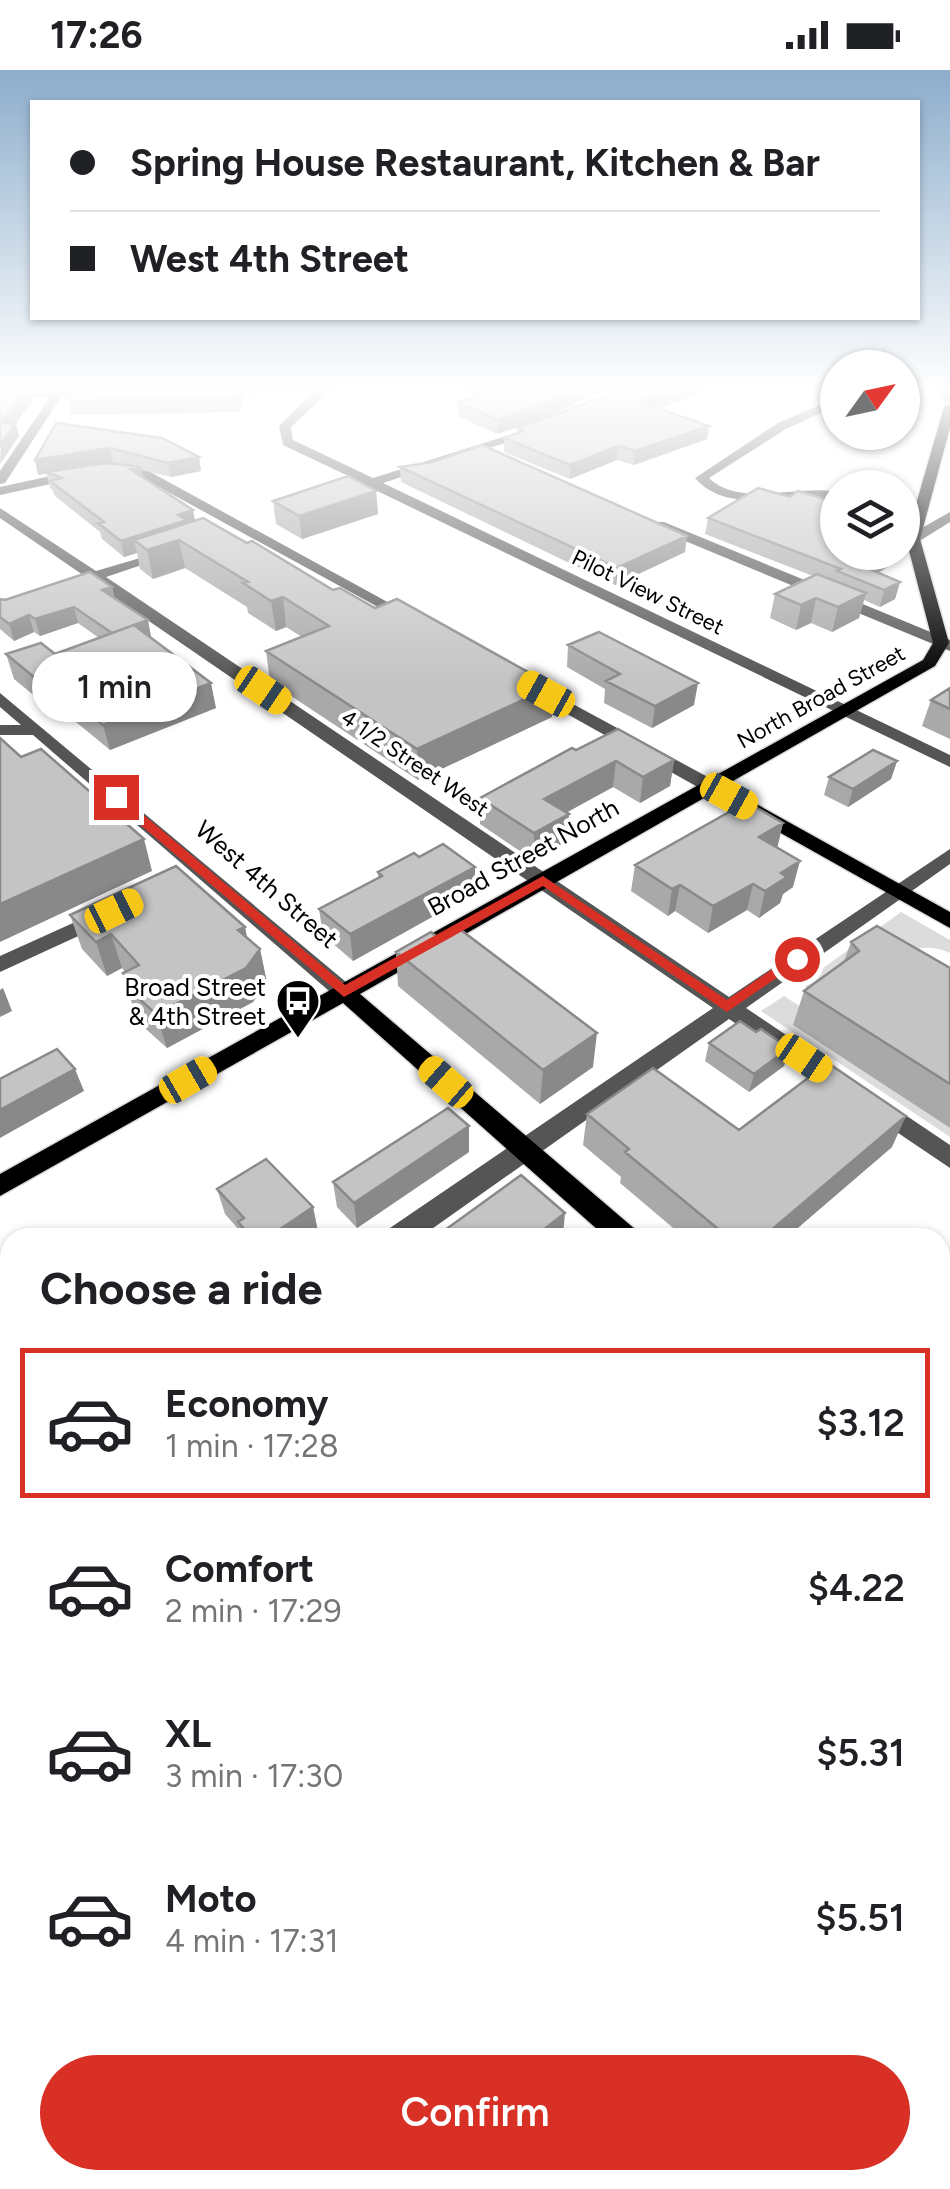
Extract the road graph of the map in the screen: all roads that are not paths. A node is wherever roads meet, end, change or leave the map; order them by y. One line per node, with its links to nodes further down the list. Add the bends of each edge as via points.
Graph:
1 (41, 485): 6 (street)
2 (170, 485): 12 (street)
3 (367, 485): 8 (street)
4 (372, 485): 22 (street, Pilot View Street)
5 (708, 485): 7 (street, via 742,496)
6 (0, 491)
7 (820, 492)
8 (343, 493)
9 (0, 512): 17 (street, 4 1/2 Street West)
10 (636, 516): 19 (street)
11 (950, 516): 13 (street)
12 (249, 524): 14 (street); 18 (street)
13 (920, 530)
14 (214, 536)
15 (183, 546): 17 (street)
16 (920, 570): 19 (main road)
17 (84, 579): 29 (street, 4 1/2 Street West)
18 (434, 632)
19 (946, 644): 22 (main road, North Broad Street, via 930,662)
20 (501, 670): 26 (street)
21 (0, 698): 24 (street, West 4th Street)
22 (843, 711): 25 (street, Pilot View Street); 26 (main road, North Broad Street)
23 (0, 730): 24 (street)
24 (38, 730): 28 (street, West 4th Street)
25 (950, 762)
26 (710, 786): 29 (main road, Broad Street North); 31 (main road)
27 (950, 855): 31 (street)
28 (200, 870): 30 (street); 35 (street, West 4th Street)
29 (543, 880): 35 (main road, Broad Street North); 36 (street, 4 1/2 Street West)
30 (173, 883)
31 (897, 891): 33 (main road); 36 (street)
32 (122, 907): 34 (street)
33 (950, 920)
34 (0, 965)
35 (344, 992): 37 (main road, West 4th Street); 39 (main road, Broad Street North)
36 (727, 1007): 37 (street); 38 (street, 4 1/2 Street West)
37 (522, 1149): 40 (street); 41 (main road, West 4th Street)
38 (950, 1158)
39 (0, 1186)
40 (411, 1228)
41 (614, 1228)

